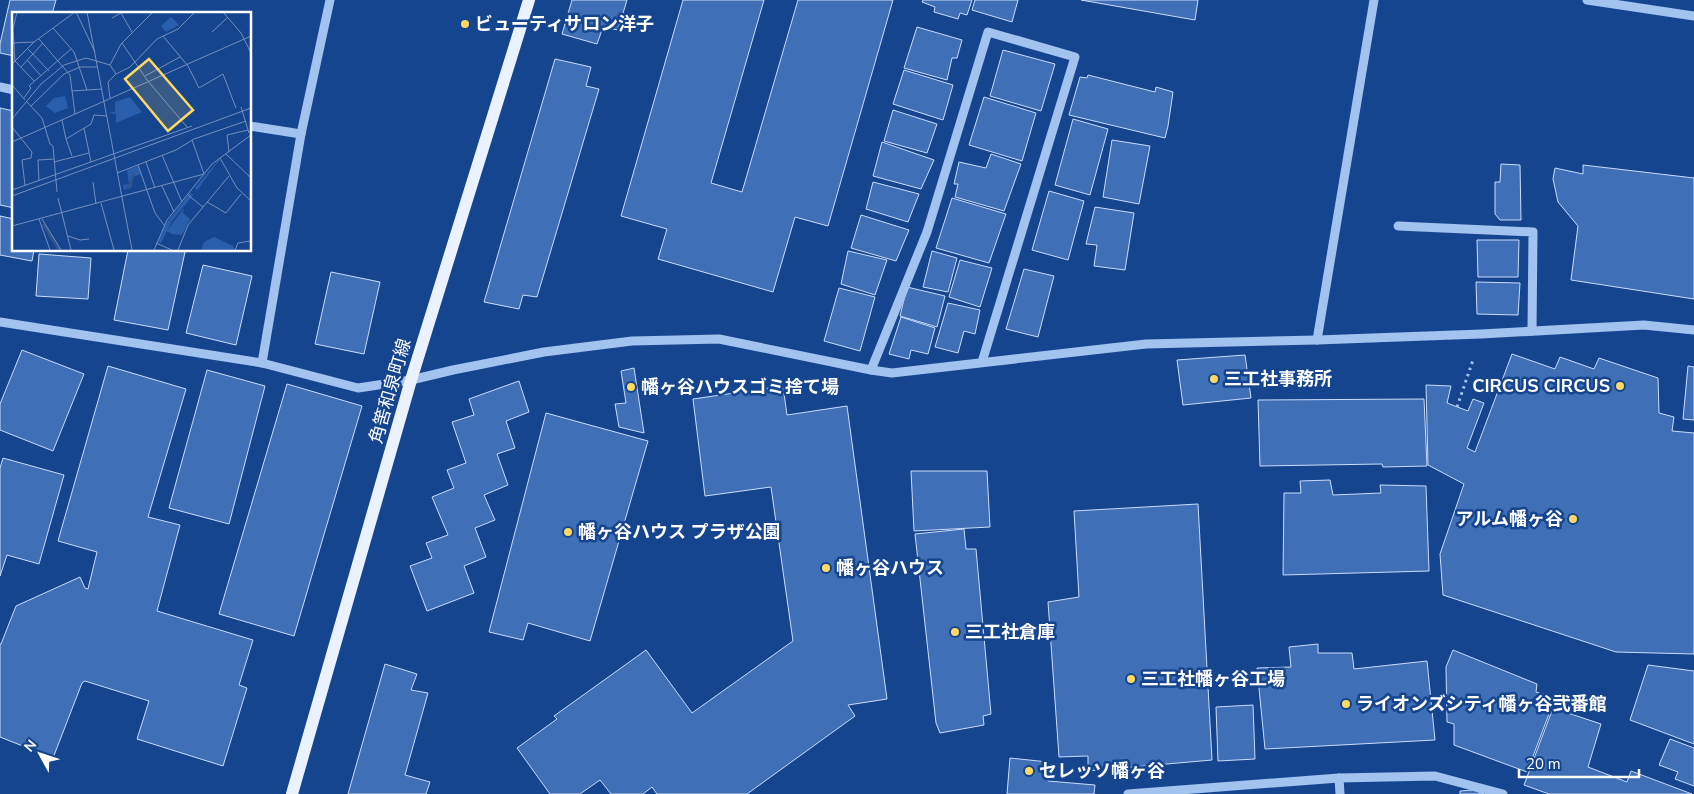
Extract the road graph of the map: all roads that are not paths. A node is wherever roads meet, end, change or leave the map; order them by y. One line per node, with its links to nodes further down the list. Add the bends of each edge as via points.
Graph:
1 (330, 0): 7 (street)
2 (529, 0): 16 (main road, 角筈和泉町線)
3 (1374, 0): 12 (street)
4 (1588, 0): 5 (street)
5 (1694, 16)
6 (251, 126): 7 (street)
7 (302, 134): 14 (street)
8 (1398, 226): 11 (street, via 1533,232)
9 (0, 322): 14 (street)
10 (1694, 330): 11 (street, via 1644,325)
11 (1532, 332): 12 (street)
12 (1317, 340): 13 (street, via 1146,344)
13 (982, 362): 15 (street, via 892,373); 15 (street, via 1075,57 988,32 927,232)
14 (262, 363): 16 (street, via 358,388)
15 (871, 370): 16 (street, via 719,339 632,341 544,352)
16 (411, 380): 18 (main road, 角筈和泉町線)
17 (1339, 778): 19 (street); 20 (street); 21 (street, via 1435,776)
18 (292, 794)
19 (1128, 794)
20 (1340, 794)
21 (1503, 794)

